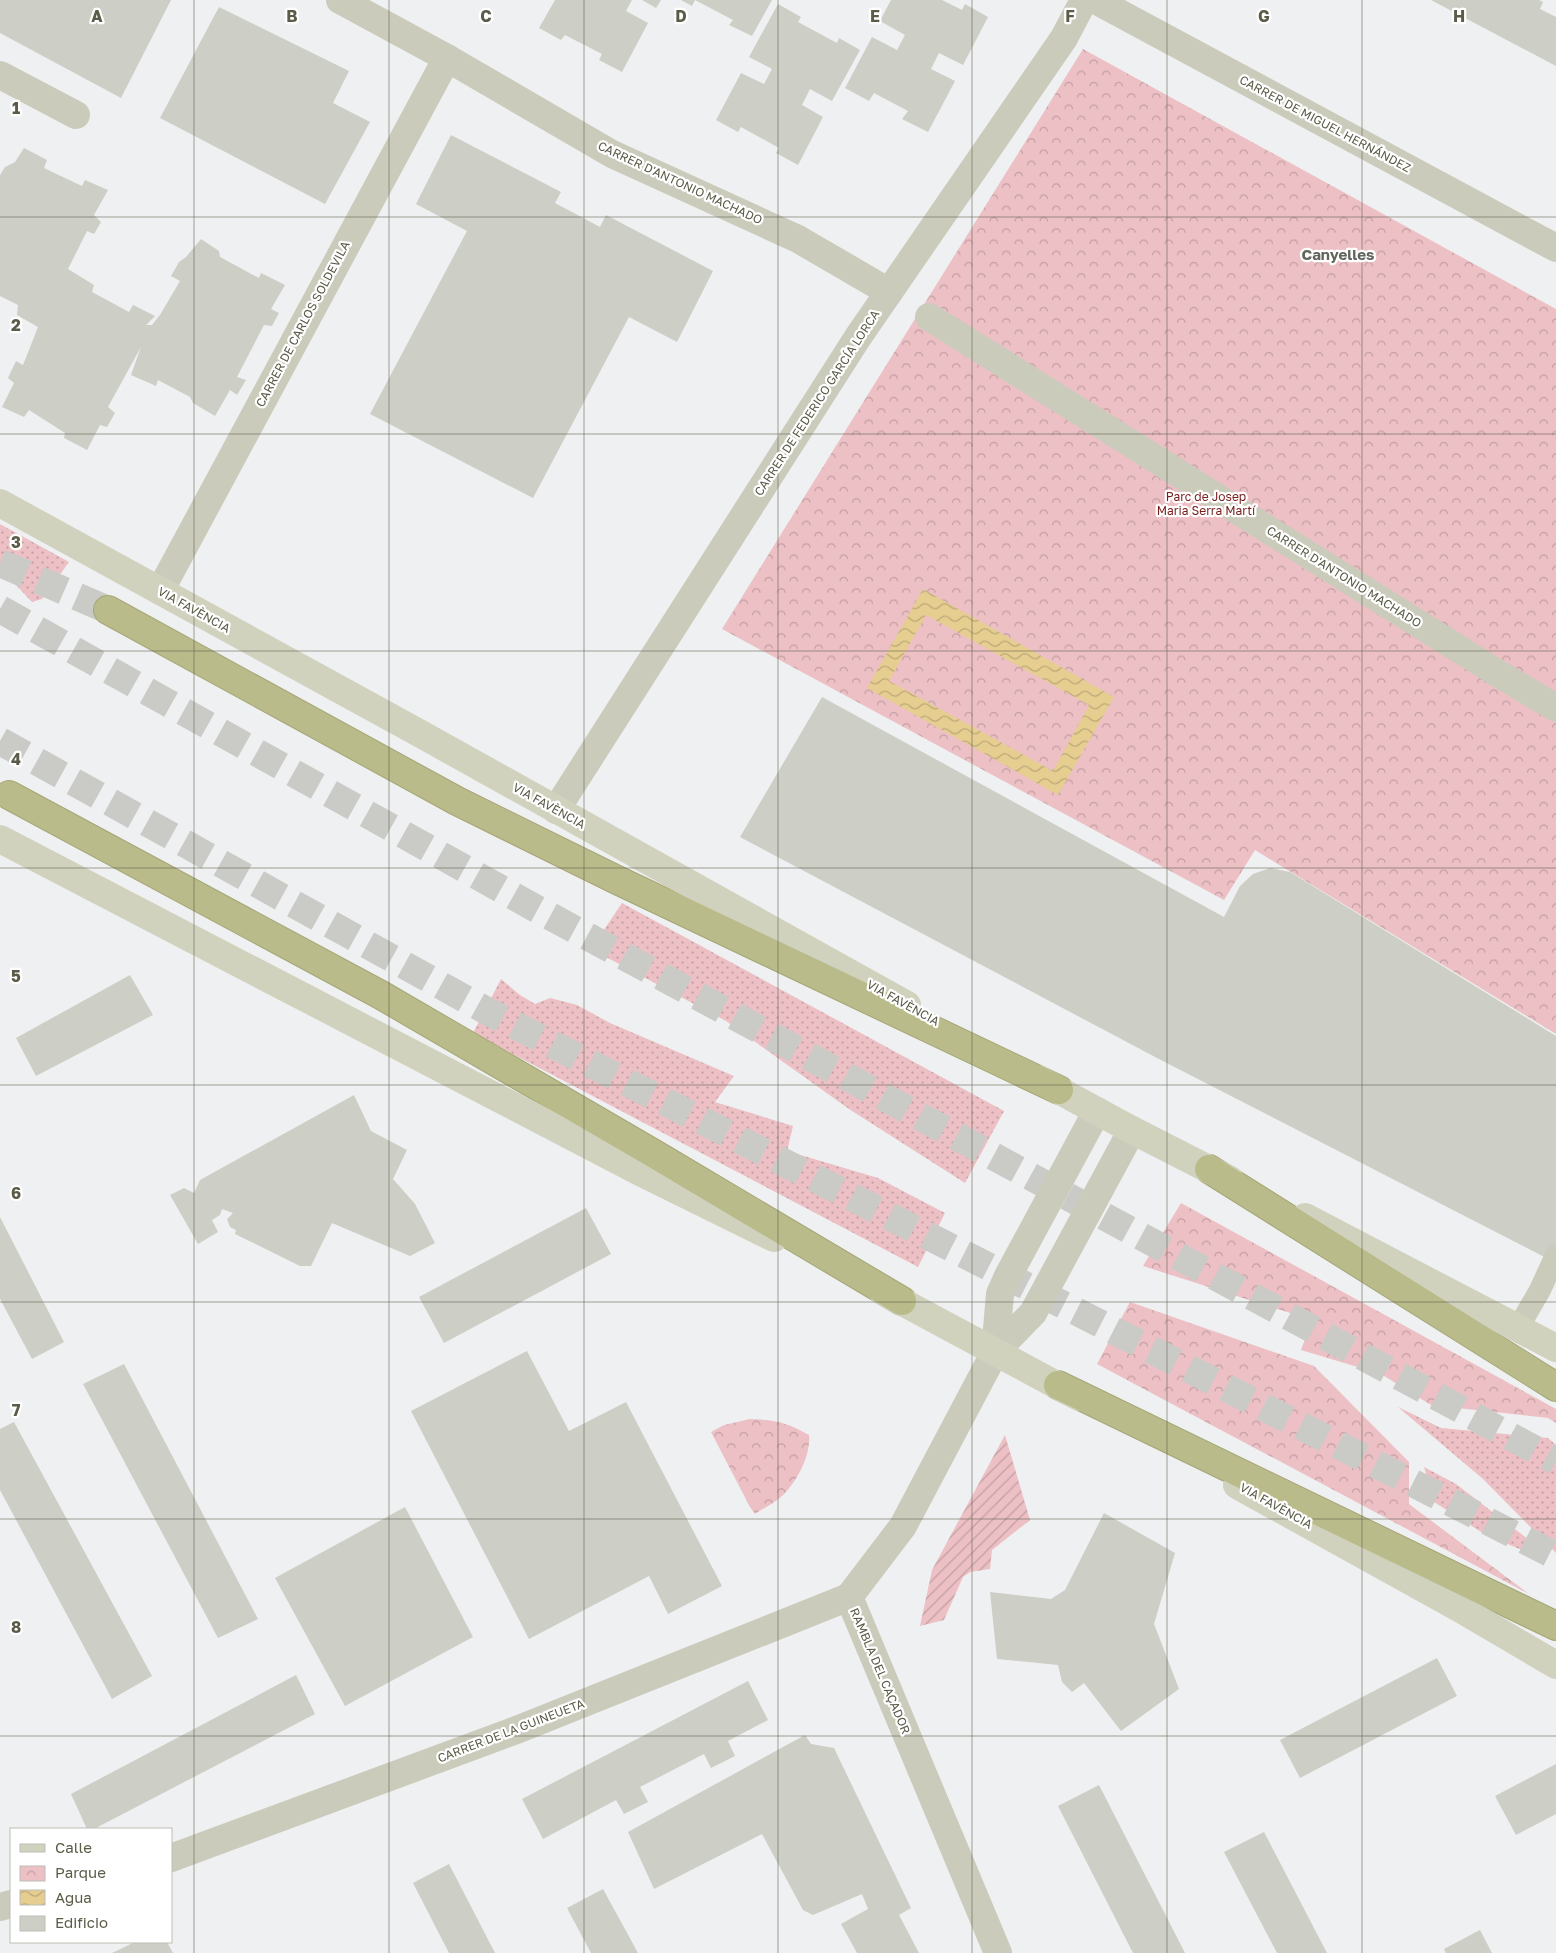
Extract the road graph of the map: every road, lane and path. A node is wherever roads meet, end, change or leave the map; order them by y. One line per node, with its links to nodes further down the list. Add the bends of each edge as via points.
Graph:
1 (340, 0): 4 (street, CARRER D'ANTONIO MACHADO)
2 (1084, 0): 8 (street, CARRER DE FEDERICO GARCÍA LORCA, via 1064,38)
3 (1094, 0): 7 (street, CARRER DE MIGUEL HERNÁNDEZ)
4 (447, 58): 8 (street, CARRER D'ANTONIO MACHADO, via 612,154 798,239); 11 (street, CARRER DE CARLOS SOLDEVILA)
5 (0, 75): 6 (street)
6 (76, 115)
7 (1556, 248)
8 (889, 292): 15 (street, CARRER DE FEDERICO GARCÍA LORCA)
9 (929, 317): 13 (street, CARRER D'ANTONIO MACHADO)
10 (0, 503): 11 (street, VIA FAVÈNCIA)
11 (160, 590): 15 (street, VIA FAVÈNCIA)
12 (108, 610): 17 (highway, via 457,801)
13 (1556, 708)
14 (9, 795): 22 (highway, via 381,995)
15 (556, 810): 17 (street, VIA FAVÈNCIA)
16 (0, 839): 22 (street, VIA FAVÈNCIA, via 644,1174)
17 (1059, 1090): 18 (street, VIA FAVÈNCIA)
18 (1097, 1111): 19 (street, VIA FAVÈNCIA); 25 (street, via 1000,1294)
19 (1132, 1130): 20 (street, VIA FAVÈNCIA); 25 (street, via 1033,1313)
20 (1209, 1169): 23 (street, VIA FAVÈNCIA); 27 (highway)
21 (1556, 1255): 23 (lane)
22 (902, 1301): 25 (street, VIA FAVÈNCIA)
23 (1518, 1328): 24 (street, VIA FAVÈNCIA)
24 (1556, 1348)
25 (995, 1352): 26 (street, VIA FAVÈNCIA); 28 (street, RAMBLA DEL CAÇADOR, via 903,1526)
26 (1058, 1385): 29 (highway); 30 (street, VIA FAVÈNCIA)
27 (1556, 1387)
28 (849, 1597): 31 (street, CARRER DE LA GUINEUETA, via 520,1728); 32 (street, RAMBLA DEL CAÇADOR)
29 (1556, 1626)
30 (1556, 1665)
31 (172, 1858)
32 (998, 1953)

